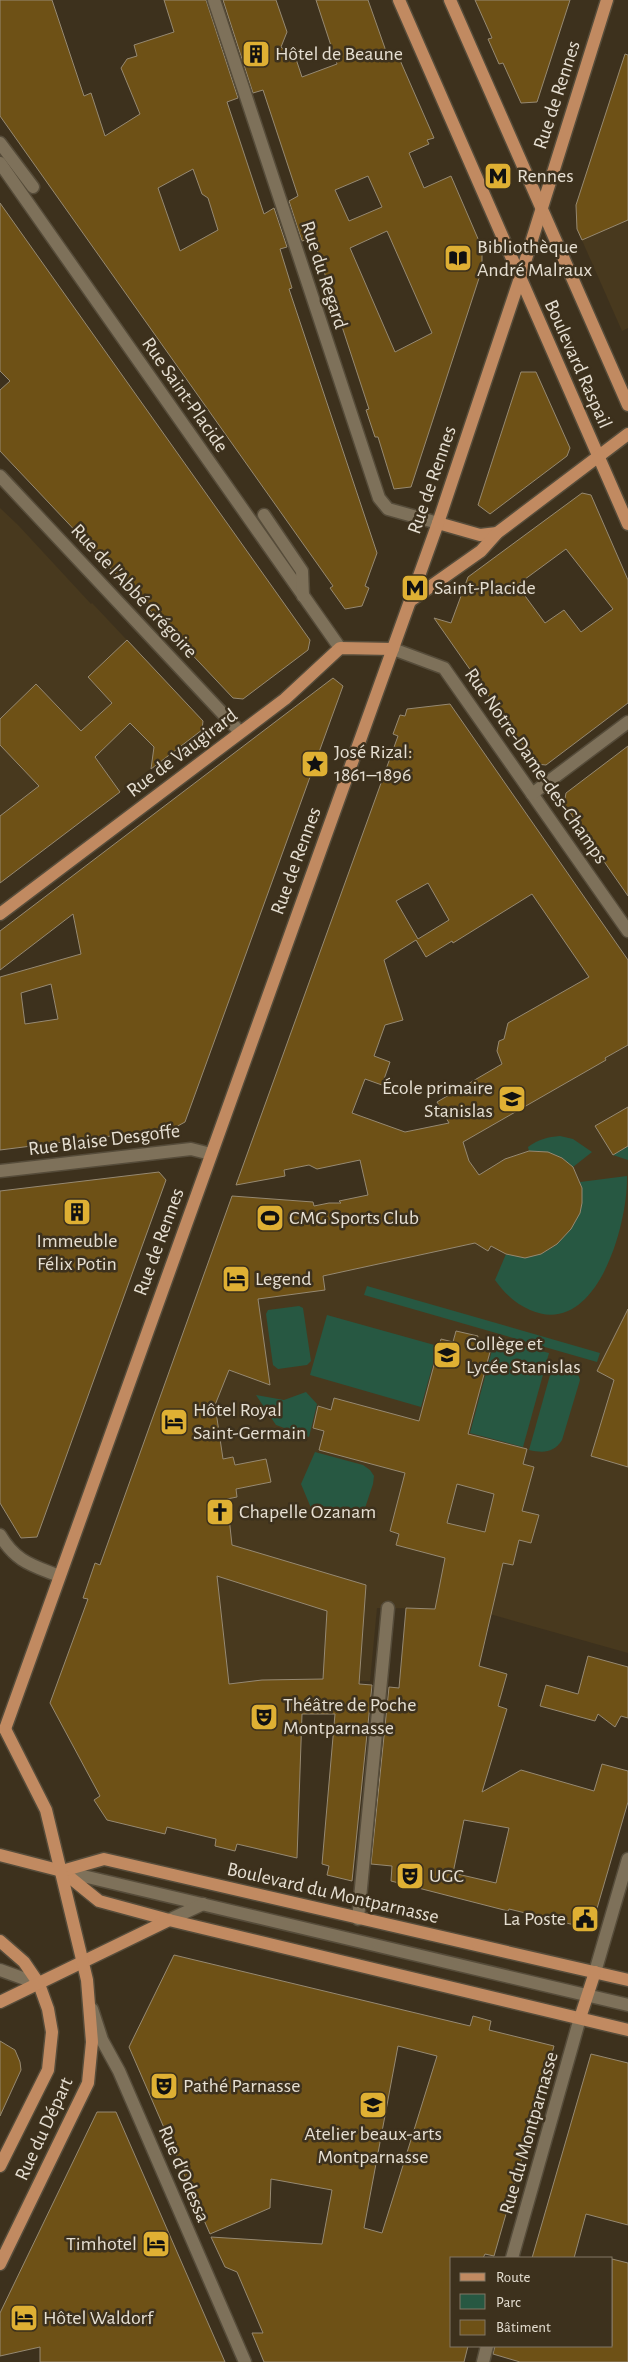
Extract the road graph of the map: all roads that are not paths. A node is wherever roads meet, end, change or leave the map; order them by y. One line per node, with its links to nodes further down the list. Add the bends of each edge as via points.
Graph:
1 (214, 0): 15 (street, Rue du Regard, via 379,498 388,509)
2 (399, 0): 9 (main road, Boulevard Raspail)
3 (450, 0): 8 (main road, Boulevard Raspail)
4 (607, 0): 8 (main road, Rue de Rennes)
5 (0, 143): 7 (street)
6 (0, 164): 18 (street, Rue Saint-Placide)
7 (32, 187)
8 (542, 205): 9 (main road, Rue de Rennes); 10 (main road, Boulevard Raspail)
9 (520, 278): 12 (main road, Boulevard Raspail); 15 (main road, Rue de Rennes)
10 (628, 404)
11 (628, 434): 12 (main road)
12 (598, 457): 16 (main road, Boulevard Raspail); 17 (main road)
13 (0, 476): 23 (street, Rue de l'Abbé Grégoire)
14 (264, 515): 18 (street, via 302,571)
15 (438, 523): 17 (main road, via 480,535); 19 (main road, Rue de Rennes)
16 (628, 524)
17 (497, 533): 19 (main road, via 481,551)
18 (303, 596): 20 (street, Rue Saint-Placide)
19 (410, 601): 21 (main road, Rue de Rennes)
20 (340, 648): 21 (main road); 23 (main road, Rue de Vaugirard, via 285,699)
21 (392, 649): 24 (street, Rue Notre-Dame-des-Champs, via 444,668); 27 (main road, Rue de Rennes)
22 (628, 722): 24 (street)
23 (240, 732): 25 (main road, Rue de Vaugirard)
24 (532, 794): 26 (street, Rue Notre-Dame-des-Champs)
25 (0, 914)
26 (628, 930)
27 (211, 1154): 28 (street, Rue Blaise Desgoffe, via 191,1149); 30 (main road, Rue de Rennes)
28 (0, 1171)
29 (0, 1535): 30 (street, via 20,1560)
30 (59, 1576): 32 (main road, Rue de Rennes)
31 (388, 1608): 37 (street)
32 (2, 1730): 35 (main road, Rue du Départ, via 46,1810)
33 (0, 1855): 35 (main road, Boulevard du Montparnasse)
34 (628, 1860): 42 (street)
35 (62, 1871): 36 (street, Boulevard du Montparnasse); 37 (main road, Boulevard du Montparnasse, via 104,1860); 38 (main road, Boulevard du Montparnasse, via 99,1901); 40 (main road, Rue du Départ)
36 (203, 1904): 38 (street); 45 (street, Boulevard du Montparnasse)
37 (358, 1919): 42 (main road, Boulevard du Montparnasse)
38 (169, 1920): 40 (main road); 49 (main road, Boulevard du Montparnasse)
39 (0, 1941): 44 (main road, Rue du Départ, via 24,1962)
40 (83, 1962): 44 (main road); 47 (main road, Rue du Départ)
41 (0, 1970): 44 (street)
42 (595, 1972): 43 (main road, Boulevard du Montparnasse); 45 (main road)
43 (628, 1980)
44 (38, 1984): 46 (main road); 51 (main road, Rue du Départ, via 48,2009 52,2032 48,2070)
45 (587, 1995): 48 (street, Boulevard du Montparnasse); 49 (main road)
46 (0, 2002)
47 (90, 2002): 53 (main road, Rue du Départ, via 92,2042 88,2083); 55 (street, Rue d'Odessa, via 102,2040)
48 (628, 2006)
49 (580, 2018): 50 (main road, Boulevard du Montparnasse); 52 (street, Rue du Montparnasse)
50 (628, 2030)
51 (0, 2166)
52 (512, 2257)
53 (0, 2264)
54 (487, 2347): 56 (street)
55 (245, 2362)
56 (482, 2362)

